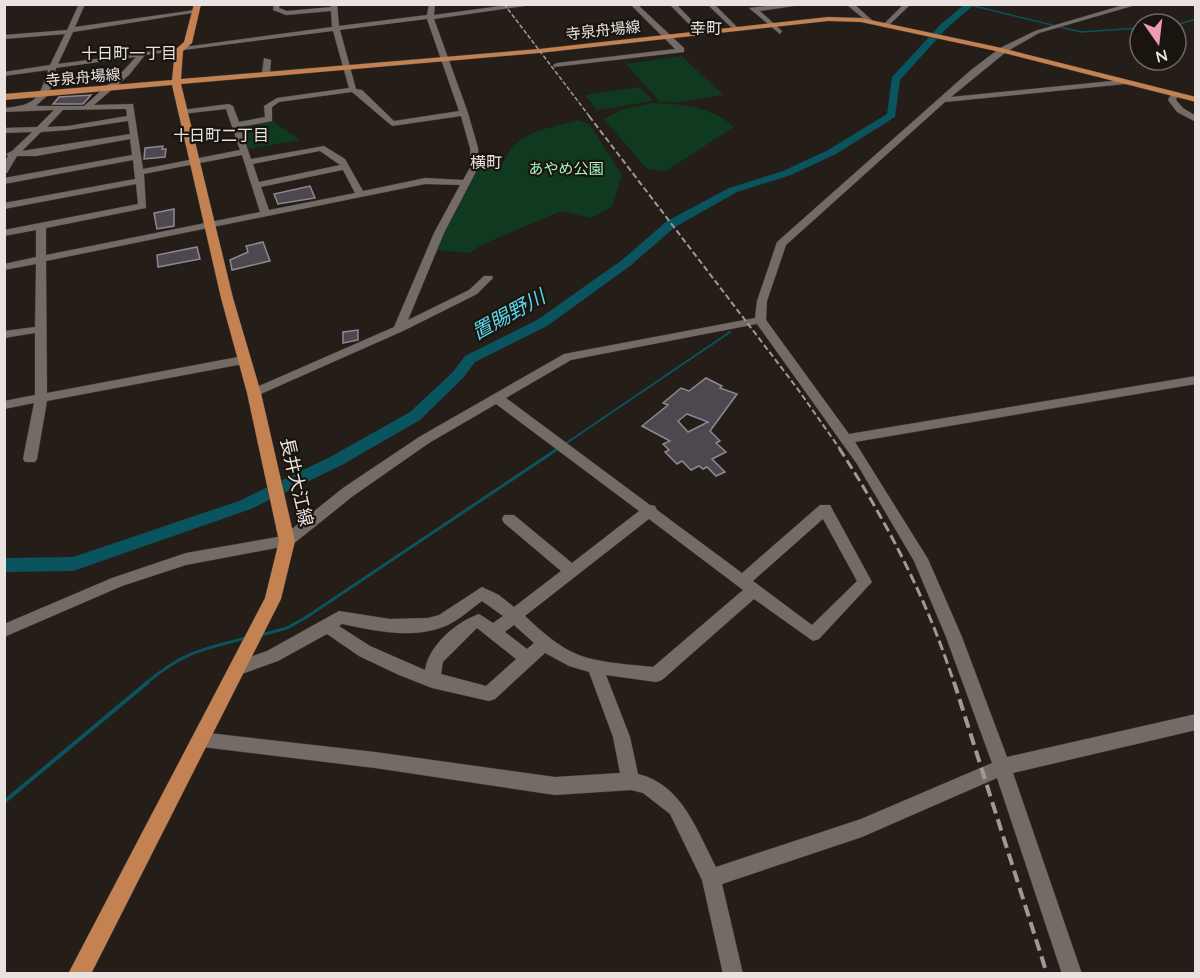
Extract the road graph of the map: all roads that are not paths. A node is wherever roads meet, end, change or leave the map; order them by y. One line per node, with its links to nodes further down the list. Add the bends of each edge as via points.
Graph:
1 (82, 4): 22 (street)
2 (277, 4): 13 (street, via 275,9 286,13)
3 (432, 4): 16 (street)
4 (535, 4): 16 (street)
5 (633, 4): 25 (street)
6 (672, 4): 23 (street)
7 (710, 4): 20 (street)
8 (748, 4): 15 (street)
9 (804, 4): 15 (street)
10 (849, 4): 17 (street)
11 (908, 4): 19 (street)
12 (1136, 4): 28 (street, via 1037,32)
13 (335, 7): 21 (street)
14 (197, 8): 22 (street); 27 (main road, 長井大江線, via 188,43)
15 (755, 10): 18 (street)
16 (430, 18): 21 (street); 30 (street)
17 (872, 23): 18 (main road, 寺泉舟場線, via 828,19); 19 (main road, 寺泉舟場線)
18 (771, 24): 20 (main road, 寺泉舟場線); 24 (street)
19 (888, 26): 28 (main road, 寺泉舟場線)
20 (735, 28): 23 (main road, 寺泉舟場線)
21 (336, 29): 27 (street); 34 (street)
22 (69, 31): 26 (street); 33 (street)
23 (700, 32): 25 (main road, 寺泉舟場線)
24 (780, 32)
25 (665, 36): 30 (main road, 寺泉舟場線); 32 (street, via 681,50)
26 (4, 37)
27 (180, 48): 29 (street); 38 (main road, 長井大江線)
28 (1000, 50): 37 (main road, 寺泉舟場線); 44 (street)
29 (143, 53): 33 (street); 39 (street)
30 (445, 59): 34 (main road, 寺泉舟場線); 51 (street)
31 (267, 60): 36 (street)
32 (557, 65)
33 (53, 67): 35 (street); 41 (street)
34 (347, 67): 36 (main road, 寺泉舟場線); 40 (street)
35 (4, 74)
36 (266, 74): 38 (main road, 寺泉舟場線)
37 (1122, 82): 42 (main road, 寺泉舟場線); 44 (street)
38 (176, 83): 39 (main road, 寺泉舟場線); 50 (main road, 長井大江線)
39 (109, 88): 41 (main road, 寺泉舟場線); 48 (street)
40 (353, 90): 51 (street, via 392,124); 54 (street, via 277,100 268,106 269,119)
41 (45, 94): 43 (main road, 寺泉舟場線); 46 (street)
42 (1174, 95): 45 (main road, 寺泉舟場線); 53 (street, via 1175,106)
43 (4, 97)
44 (944, 100): 78 (street, via 781,244 762,301)
45 (1196, 100)
46 (28, 108): 47 (street); 49 (street)
47 (61, 108): 48 (street); 55 (street)
48 (86, 108): 52 (street, via 130,106)
49 (4, 110)
50 (182, 112): 54 (street, via 229,106); 61 (main road, 長井大江線)
51 (464, 113): 67 (street, via 475,166)
52 (130, 118): 55 (street); 57 (street)
53 (1196, 120)
54 (237, 125): 58 (street)
55 (39, 129): 56 (street); 59 (street)
56 (4, 131)
57 (134, 136): 59 (street); 60 (street)
58 (245, 152): 61 (street); 62 (street)
59 (9, 154): 64 (street)
60 (137, 157): 65 (street); 66 (street)
61 (195, 162): 65 (street); 72 (main road, 長井大江線)
62 (249, 162): 63 (street, via 321,148); 68 (street)
63 (345, 167): 68 (street); 69 (street)
64 (4, 171)
65 (140, 176): 70 (street); 73 (street, via 143,206)
66 (4, 181)
67 (466, 183): 69 (street, via 425,181); 80 (street, via 439,233)
68 (256, 185): 71 (street)
69 (360, 194): 71 (street)
70 (4, 206)
71 (266, 214): 72 (street)
72 (211, 225): 75 (street); 82 (main road, 長井大江線)
73 (41, 226): 74 (street); 75 (street)
74 (4, 233)
75 (43, 260): 76 (street); 79 (street)
76 (4, 267)
77 (488, 278): 80 (street, via 472,292)
78 (760, 320): 86 (street, via 568,357); 88 (street)
79 (42, 328): 81 (street); 85 (street)
80 (399, 329): 84 (street)
81 (4, 335)
82 (243, 360): 84 (main road, 長井大江線); 85 (street)
83 (1196, 380): 88 (street)
84 (254, 393): 92 (main road, 長井大江線)
85 (41, 398): 87 (street); 89 (street)
86 (497, 398): 90 (street); 92 (street, via 424,440)
87 (4, 405)
88 (847, 439): 106 (street, via 921,559)
89 (30, 459)
90 (650, 510): 93 (street); 94 (street)
91 (509, 519): 93 (street)
92 (287, 541): 97 (street, via 186,559 117,582); 102 (main road, 長井大江線, via 273,598)
93 (571, 571): 95 (street)
94 (750, 585): 94 (street, via 825,509 864,582 813,634); 101 (street, via 656,675)
95 (515, 615): 96 (street, via 482,593 441,621 403,628 339,617); 98 (street); 99 (street)
96 (328, 626): 102 (street, via 272,656); 103 (street, via 350,645)
97 (4, 631)
98 (495, 631): 100 (street); 103 (street, via 479,621 468,625 435,659)
99 (546, 642): 100 (street); 101 (street, via 565,656)
100 (528, 659): 103 (street, via 489,694)
101 (596, 665): 107 (street, via 597,681 608,698 621,734)
102 (239, 668): 105 (main road, 長井大江線)
103 (432, 681)
104 (1196, 722): 106 (street)
105 (200, 740): 107 (street, via 555,786); 109 (main road, 長井大江線)
106 (1002, 767): 108 (street, via 862,828); 111 (street)
107 (631, 781): 108 (street, via 648,785 676,808)
108 (711, 878): 110 (street)
109 (79, 974)
110 (733, 974)
111 (1072, 974)

